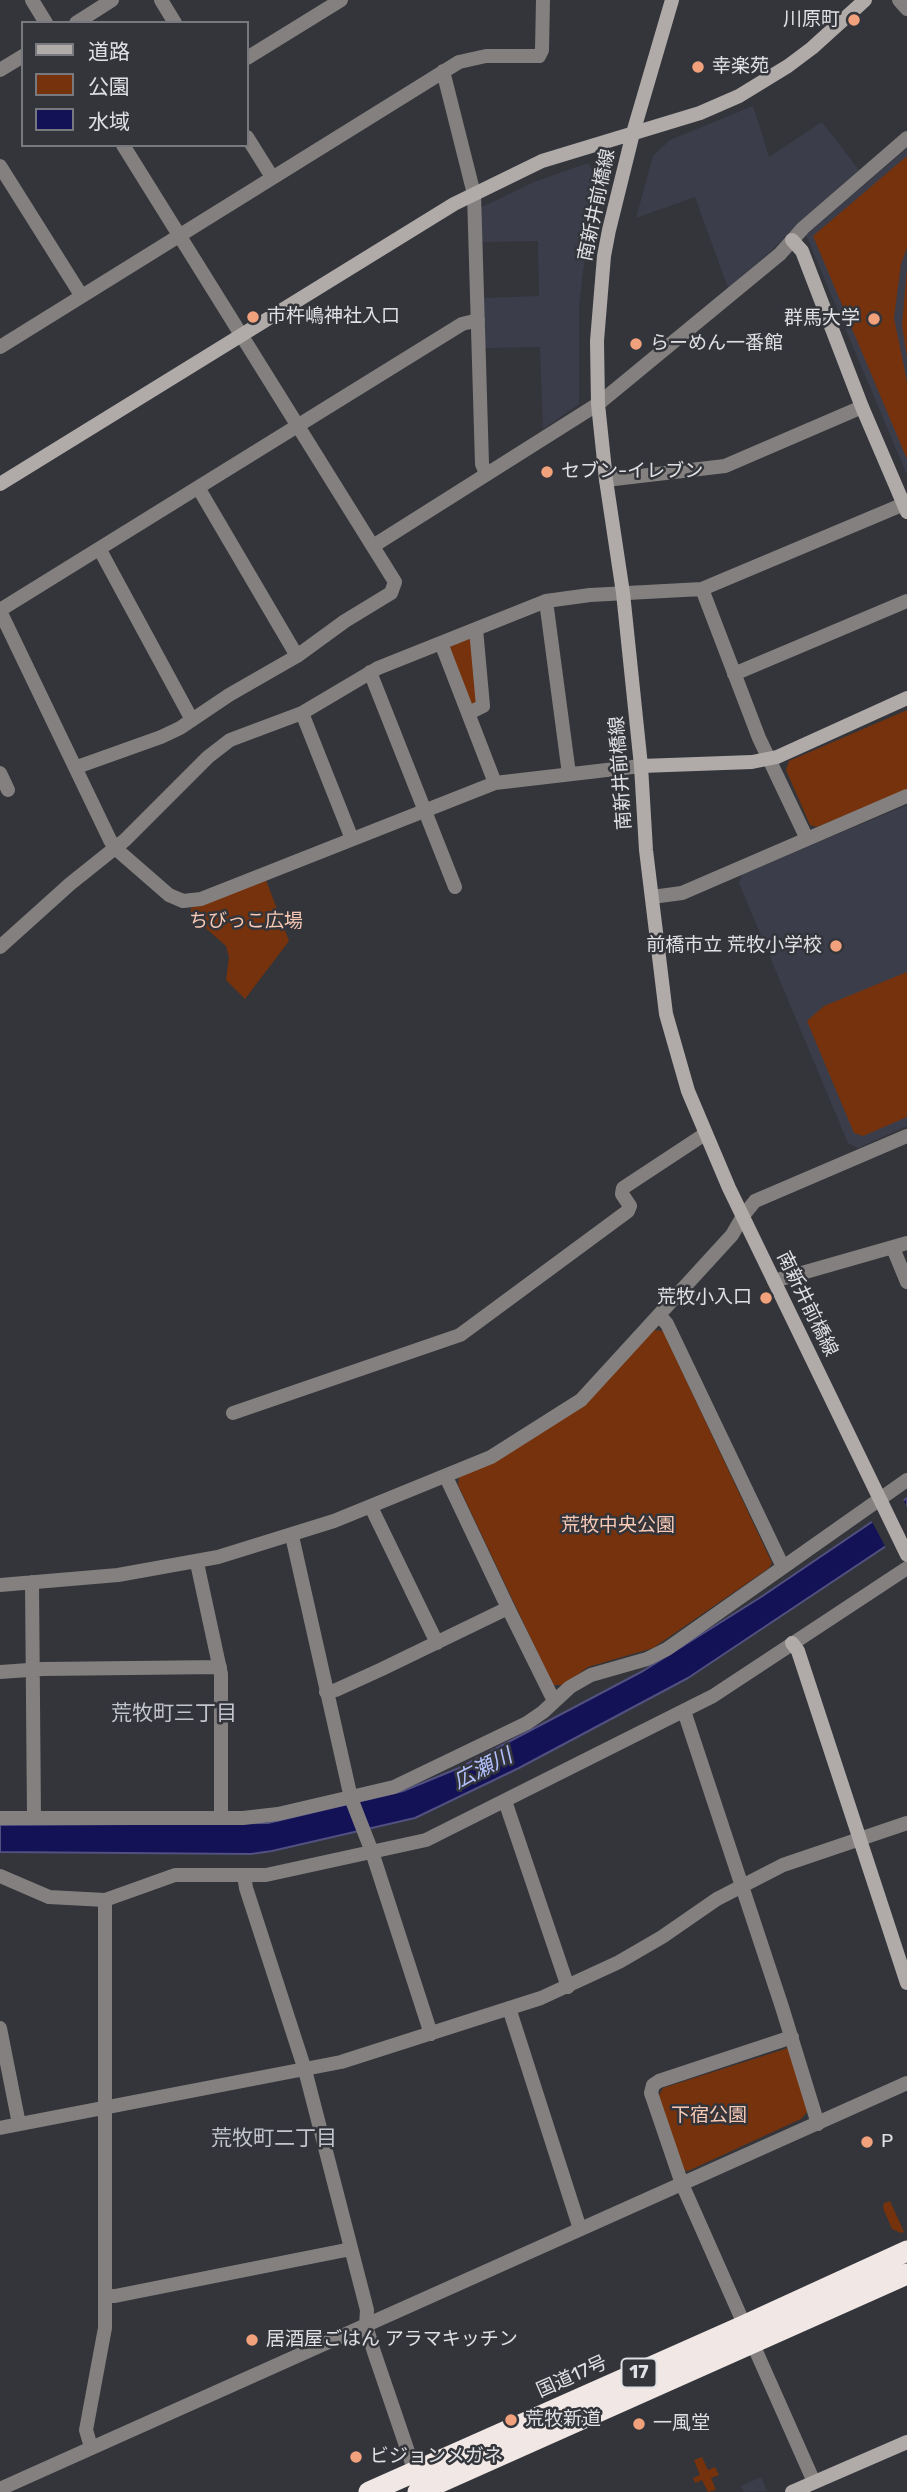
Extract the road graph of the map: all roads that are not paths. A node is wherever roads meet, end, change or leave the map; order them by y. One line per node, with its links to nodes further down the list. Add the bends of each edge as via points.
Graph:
1 (32, 0): 10 (street)
2 (112, 0): 11 (street)
3 (161, 0): 12 (street)
4 (341, 0): 14 (street)
5 (543, 0): 16 (street, via 539,56 472,57)
6 (672, 0): 17 (street, 南新井前橋線)
7 (865, 0): 17 (street, via 812,48 739,96)
8 (899, 0): 9 (street)
9 (907, 9)
10 (45, 21)
11 (79, 21)
12 (174, 21)
13 (21, 57): 15 (street)
14 (248, 57)
15 (0, 70)
16 (443, 71): 22 (street); 23 (street)
17 (633, 133): 23 (street, via 542,161); 30 (street, 南新井前橋線, via 604,256 597,341)
18 (907, 138): 25 (street)
19 (248, 139): 22 (street)
20 (124, 147): 24 (street)
21 (0, 166): 26 (street)
22 (272, 177): 24 (street)
23 (474, 194): 27 (street); 28 (street)
24 (179, 235): 26 (street); 28 (street)
25 (792, 240): 30 (street); 31 (street, via 802,251)
26 (81, 295): 29 (street)
27 (478, 320): 32 (street, via 462,324); 33 (street)
28 (242, 335): 32 (street); 35 (street)
29 (0, 346)
30 (598, 404): 33 (street); 34 (street, 南新井前橋線)
31 (862, 407): 34 (street, via 725,466); 37 (street)
32 (299, 426): 36 (street); 38 (street)
33 (486, 474): 38 (street)
34 (606, 481): 41 (street, 南新井前橋線)
35 (0, 484)
36 (199, 489): 39 (street); 47 (street)
37 (905, 508): 40 (street)
38 (373, 546): 47 (street, via 395,582 391,593)
39 (100, 550): 44 (street); 53 (street)
40 (702, 589): 41 (street); 49 (street)
41 (623, 593): 42 (street); 55 (street, 南新井前橋線)
42 (546, 601): 45 (street); 58 (street)
43 (907, 601): 49 (street)
44 (0, 610): 56 (street)
45 (476, 629): 46 (street); 52 (street, via 483,706)
46 (442, 643): 48 (street); 52 (street)
47 (297, 656): 53 (street)
48 (370, 672): 51 (street); 62 (street)
49 (734, 674): 54 (street)
50 (907, 698): 54 (street)
51 (302, 713): 63 (street); 65 (street, via 225,743)
52 (468, 713): 59 (street)
53 (192, 720): 56 (street, via 161,737)
54 (769, 760): 55 (street); 64 (street)
55 (642, 766): 58 (street); 67 (street, 南新井前橋線)
56 (77, 767): 65 (street)
57 (0, 773): 60 (street)
58 (569, 774): 59 (street)
59 (495, 783): 62 (street)
60 (8, 790)
61 (907, 796): 64 (street)
62 (427, 810): 63 (street); 66 (street)
63 (352, 839): 65 (street, via 190,901 169,895)
64 (807, 839): 67 (street, via 682,892)
65 (116, 848): 68 (street)
66 (455, 887)
67 (652, 897): 69 (street, 南新井前橋線, via 666,1014)
68 (0, 947)
69 (705, 1134): 71 (street, 南新井前橋線); 77 (street, via 623,1188 628,1212 460,1335)
70 (907, 1136): 71 (street, via 766,1195)
71 (743, 1216): 74 (street, 南新井前橋線); 76 (street, via 732,1235)
72 (907, 1243): 73 (street)
73 (892, 1248): 74 (street); 75 (street)
74 (774, 1281): 80 (street, 南新井前橋線)
75 (907, 1282)
76 (659, 1315): 78 (street, via 574,1405 493,1456); 85 (street)
77 (233, 1413)
78 (446, 1477): 81 (street); 89 (street)
79 (907, 1480): 80 (street)
80 (882, 1503): 83 (street, 南新井前橋線); 85 (street)
81 (371, 1507): 82 (street); 90 (street)
82 (292, 1536): 84 (street); 95 (street)
83 (907, 1555)
84 (197, 1563): 87 (street); 92 (street)
85 (783, 1567): 96 (street, via 667,1649 591,1675)
86 (907, 1568): 91 (street)
87 (32, 1582): 88 (street); 93 (street)
88 (0, 1585)
89 (508, 1608): 90 (street); 96 (street)
90 (437, 1643): 95 (street)
91 (792, 1643): 97 (street); 104 (street)
92 (220, 1667): 93 (street); 102 (street)
93 (33, 1669): 94 (street); 101 (street)
94 (0, 1672)
95 (326, 1692): 98 (street)
96 (554, 1701): 98 (street, via 527,1723 480,1747 394,1787)
97 (684, 1711): 99 (street); 108 (street)
98 (351, 1798): 102 (street, via 278,1814); 105 (street)
99 (505, 1801): 105 (street, via 432,1838); 111 (street)
100 (0, 1818): 101 (street)
101 (34, 1818): 102 (street)
102 (221, 1818)
103 (907, 1823): 104 (street)
104 (860, 1839): 108 (street, via 783,1865); 110 (street)
105 (372, 1852): 106 (street, via 276,1874); 114 (street)
106 (244, 1875): 109 (street, via 174,1875); 116 (street)
107 (0, 1876): 109 (street, via 49,1897)
108 (741, 1885): 111 (street, via 641,1950); 115 (street)
109 (105, 1900): 118 (street)
110 (907, 1983)
111 (568, 1987): 112 (street)
112 (509, 2008): 114 (street); 123 (street)
113 (0, 2028): 119 (street)
114 (431, 2034): 116 (street)
115 (792, 2038): 120 (street); 122 (street, via 653,2085 651,2093)
116 (305, 2070): 118 (street); 124 (street)
117 (907, 2084): 120 (street)
118 (105, 2108): 119 (street); 127 (street)
119 (19, 2124): 121 (street)
120 (818, 2124): 122 (street)
121 (0, 2128)
122 (682, 2185): 123 (street); 129 (street)
123 (580, 2229): 128 (street)
124 (351, 2249): 127 (street); 128 (street, via 367,2310)
125 (907, 2251): 129 (highway, 17)
126 (907, 2274): 129 (highway, 17)
127 (105, 2296): 131 (street, via 104,2336 86,2430)
128 (366, 2326): 131 (street); 134 (street)
129 (747, 2335): 132 (street); 134 (highway, 17)
130 (907, 2442): 132 (street)
131 (91, 2447): 133 (street)
132 (814, 2482): 136 (street)
133 (1, 2485)
134 (420, 2486): 135 (highway, 17)
135 (369, 2492)
136 (792, 2492)

